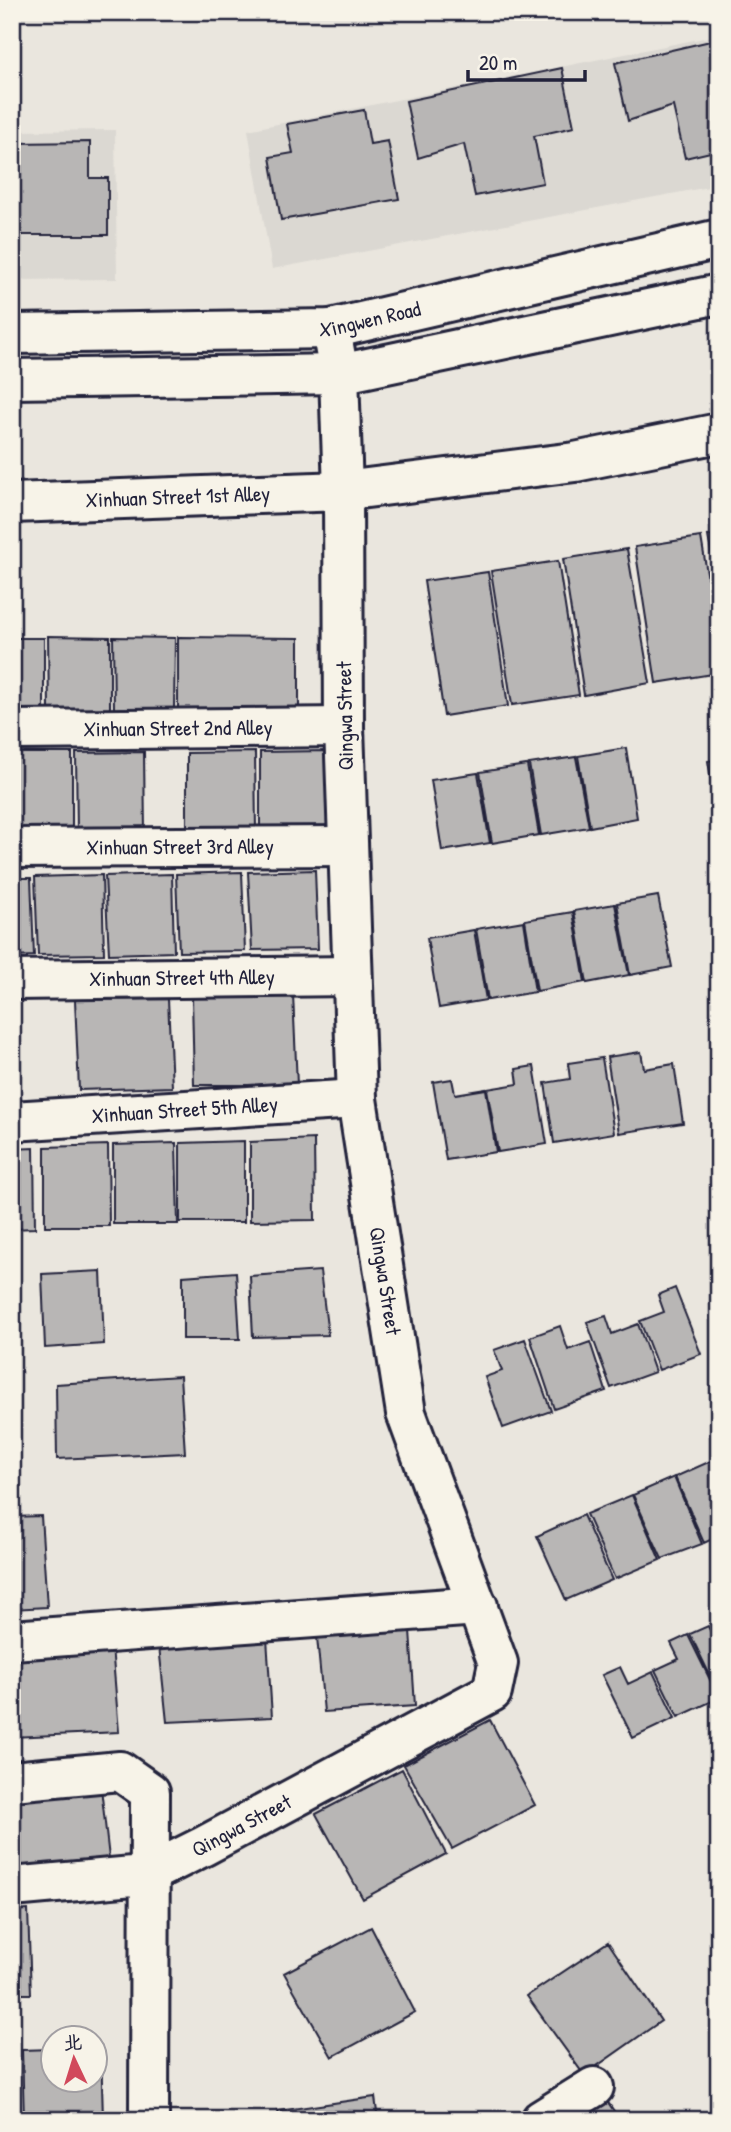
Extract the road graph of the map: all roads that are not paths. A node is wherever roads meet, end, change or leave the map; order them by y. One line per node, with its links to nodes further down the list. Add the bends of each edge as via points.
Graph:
1 (719, 239): 3 (street, Xingwen Road)
2 (719, 294): 5 (street)
3 (331, 329): 4 (street, Xingwen Road); 5 (street, Qingwa Street)
4 (12, 334)
5 (339, 374): 6 (street); 8 (street, Qingwa Street)
6 (12, 379)
7 (719, 433): 8 (street, Xinhuan Street 1st Alley, via 575,462)
8 (343, 491): 9 (street, Xinhuan Street 1st Alley); 10 (street, Qingwa Street)
9 (12, 503)
10 (344, 727): 11 (street, Xinhuan Street 2nd Alley); 12 (street, Qingwa Street)
11 (12, 730)
12 (348, 846): 13 (street, Xinhuan Street 3rd Alley); 14 (street, Qingwa Street)
13 (12, 848)
14 (352, 976): 15 (street, Xinhuan Street 4th Alley); 16 (street, Qingwa Street)
15 (12, 980)
16 (357, 1099): 17 (street, Xinhuan Street 5th Alley); 18 (street, Qingwa Street, via 406,1413)
17 (12, 1121)
18 (478, 1606): 19 (street); 21 (street, Qingwa Street, via 498,1663 492,1692)
19 (12, 1640)
20 (12, 1781): 21 (street, via 120,1771 150,1792)
21 (150, 1873): 22 (street, Qingwa Street); 24 (street)
22 (12, 1887)
23 (594, 2087): 25 (street)
24 (149, 2120)
25 (541, 2120)

